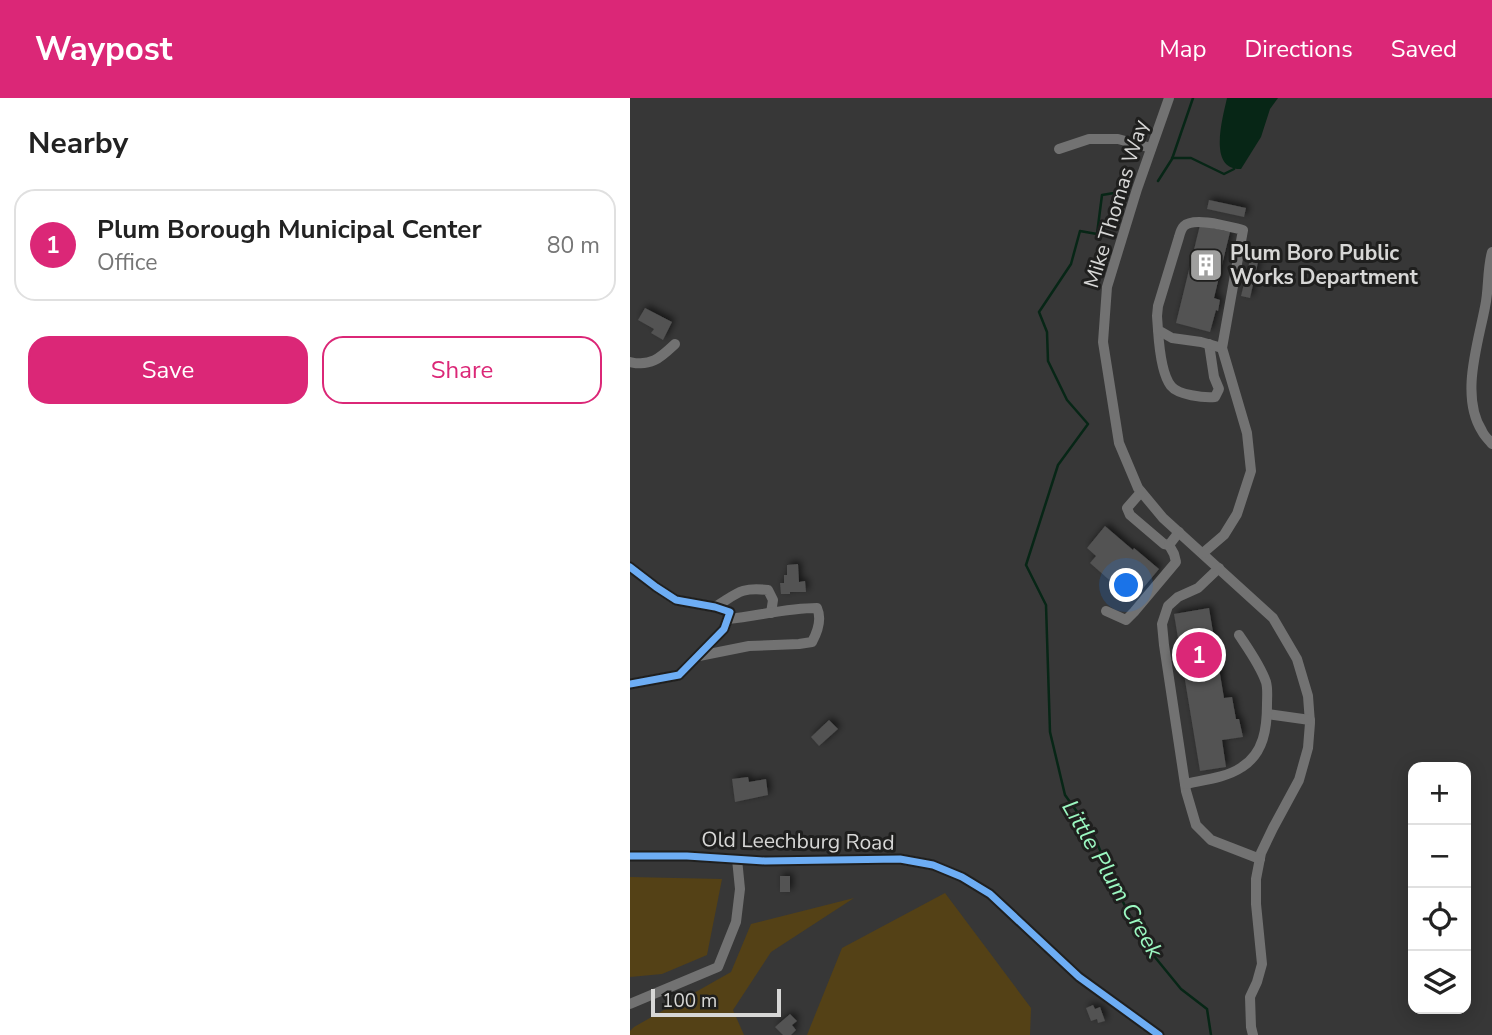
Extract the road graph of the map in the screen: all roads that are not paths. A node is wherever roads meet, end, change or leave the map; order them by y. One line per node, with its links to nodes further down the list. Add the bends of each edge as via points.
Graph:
1 (1169, 98): 2 (street, Mike Thomas Way)
2 (1151, 148): 3 (street, via 1118,139 1089,139); 11 (street, Mike Thomas Way, via 1107,287 1103,342 1119,443)
3 (1059, 149)
4 (1492, 252): 10 (street, via 1472,374 1475,414)
5 (1158, 330): 7 (street, via 1172,338); 7 (street, via 1169,384 1174,390 1203,398 1215,397 1219,390); 8 (street, via 1158,306 1181,229 1200,222 1243,230)
6 (675, 344): 9 (street, via 651,362)
7 (1209, 344): 8 (street)
8 (1222, 348): 14 (street, via 1247,433 1251,471 1237,514 1224,535)
9 (630, 362)
10 (1492, 444)
11 (1141, 492): 12 (street, Mike Thomas Way); 13 (street, via 1127,508 1130,515)
12 (1179, 532): 13 (street); 14 (street, Mike Thomas Way)
13 (1169, 545): 18 (street, via 1176,562 1134,612 1126,620)
14 (1203, 553): 16 (street, Mike Thomas Way)
15 (630, 567): 17 (street, via 676,600)
16 (1219, 568): 25 (street, Mike Thomas Way, via 1273,618 1297,659); 26 (street, via 1168,606 1162,624)
17 (715, 607): 19 (street, via 738,591 768,590 773,600); 20 (street, via 730,612)
18 (1107, 611)
19 (771, 613): 20 (street); 22 (street, via 817,608 820,615 812,642 749,646)
20 (728, 619): 22 (street)
21 (1239, 635): 24 (street, via 1267,685)
22 (698, 657): 23 (street, via 679,675)
23 (630, 684)
24 (1267, 714): 25 (street); 26 (street, via 1264,739 1251,761 1219,777)
25 (1310, 720): 29 (street, Mike Thomas Way, via 1299,780)
26 (1185, 784): 29 (street, via 1196,825 1211,840)
27 (630, 856): 28 (street, Old Leechburg Road)
28 (737, 859): 30 (street, via 736,922 718,967); 31 (street, Old Leechburg Road, via 900,859 962,877 990,894 1079,977)
29 (1260, 859): 32 (street, Mike Thomas Way, via 1256,904 1262,964 1250,997)
30 (630, 1004)
31 (1159, 1035)
32 (1253, 1035)

